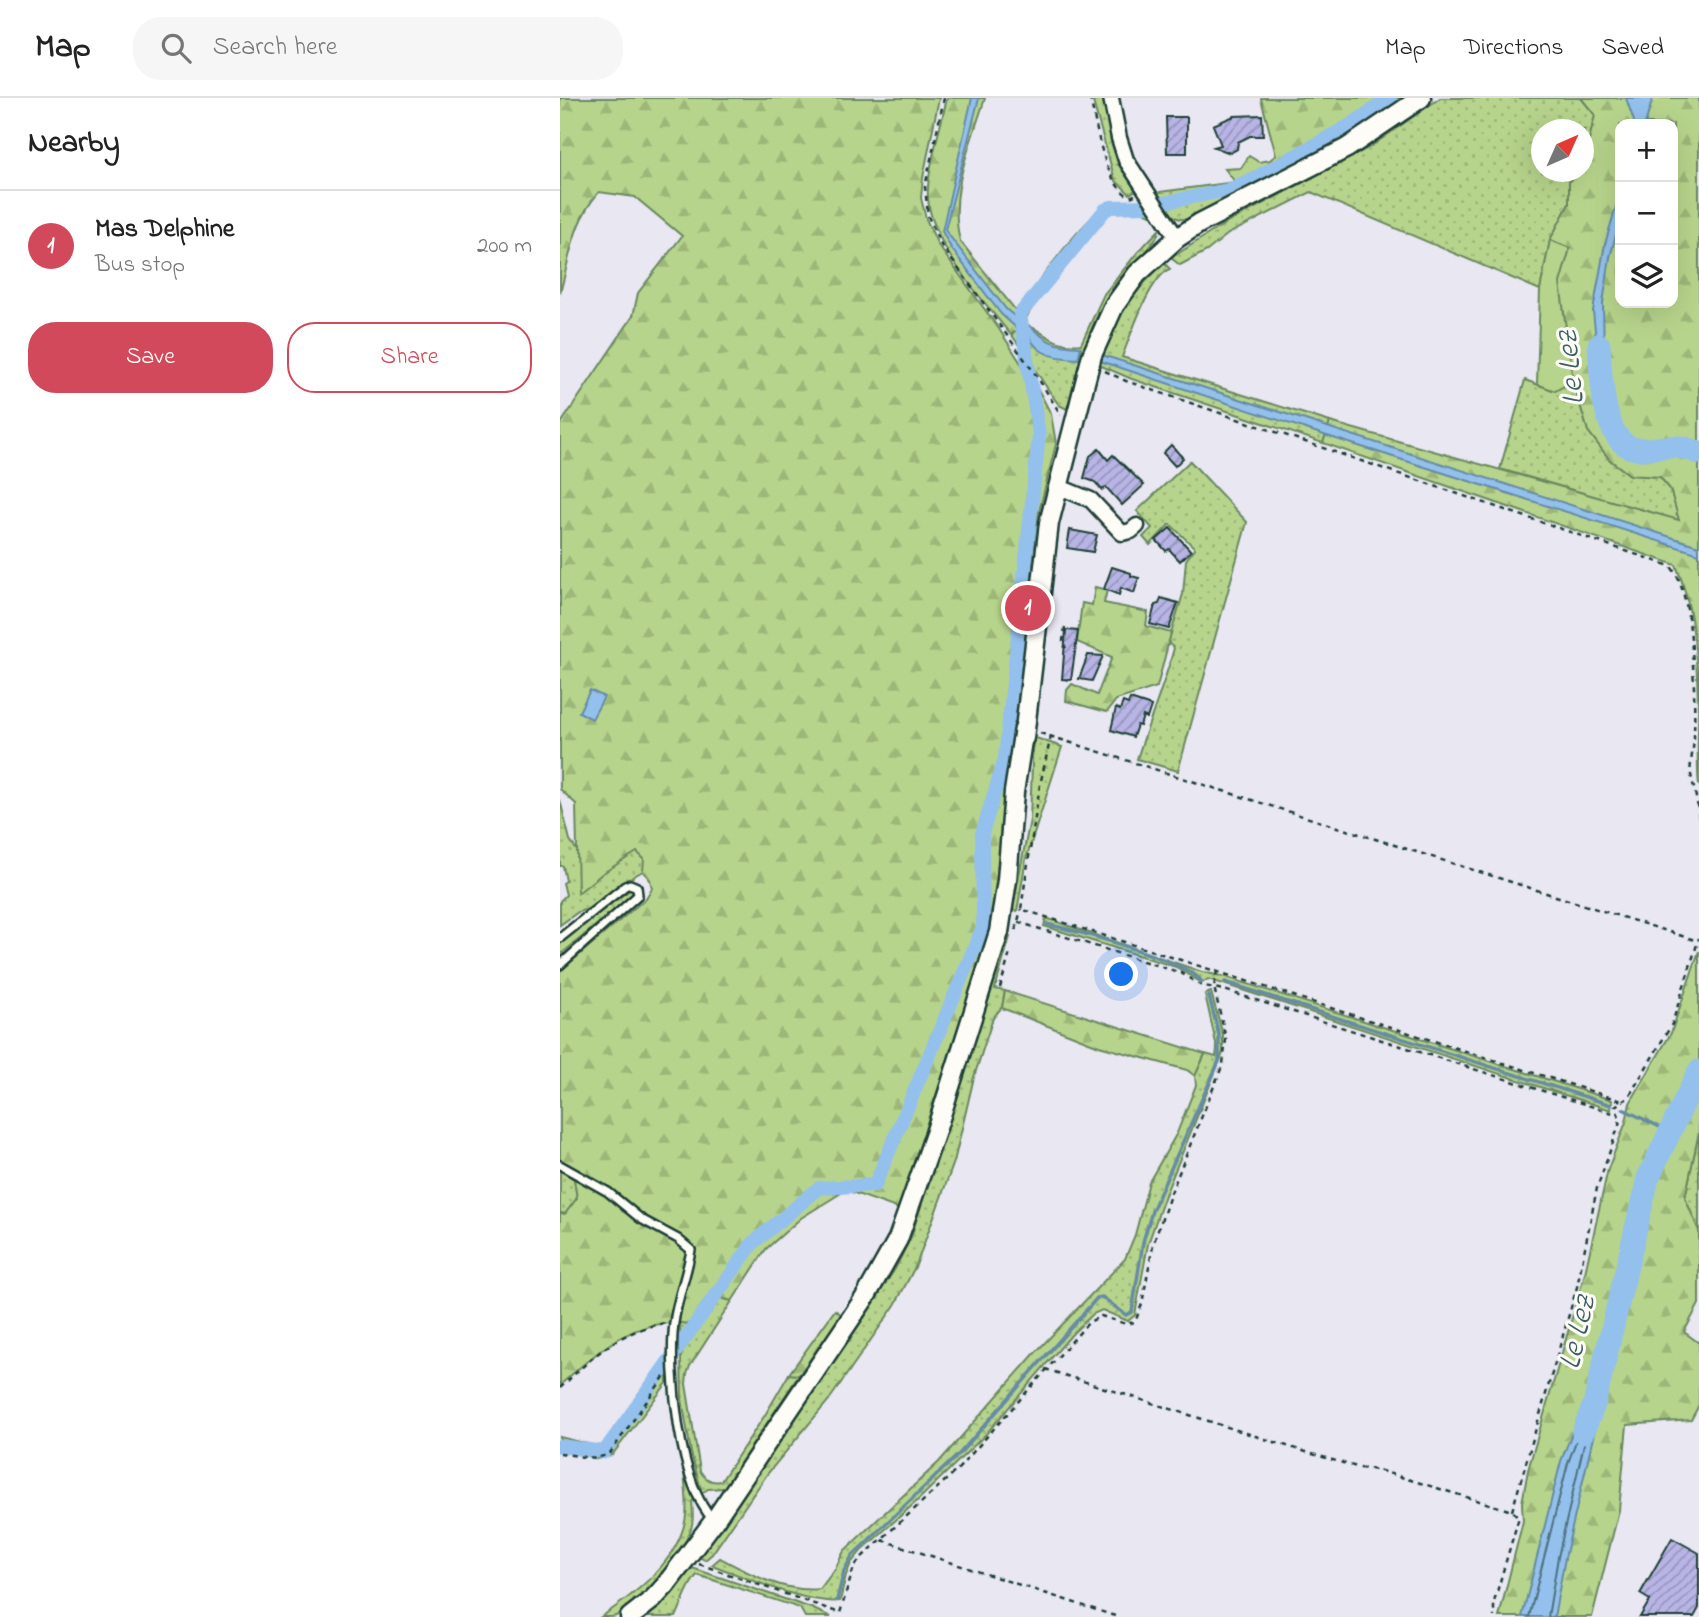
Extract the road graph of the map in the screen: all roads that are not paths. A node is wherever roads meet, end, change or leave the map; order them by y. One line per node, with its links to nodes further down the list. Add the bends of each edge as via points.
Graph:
1 (1111, 98): 3 (street, via 1121,149)
2 (1421, 98): 3 (street, via 1347,148)
3 (1177, 238): 4 (street, via 1125,289 1097,340)
4 (1057, 486): 5 (street, via 1091,500 1122,533); 9 (street, via 1044,552 997,940 935,1134 898,1239 866,1296)
5 (1137, 526)
6 (560, 938): 7 (lane, via 625,886 637,887 635,898)
7 (560, 965)
8 (560, 1165): 9 (lane, via 691,1250 674,1321 673,1394 698,1495)
9 (714, 1521): 10 (street, via 653,1599)
10 (630, 1617)

